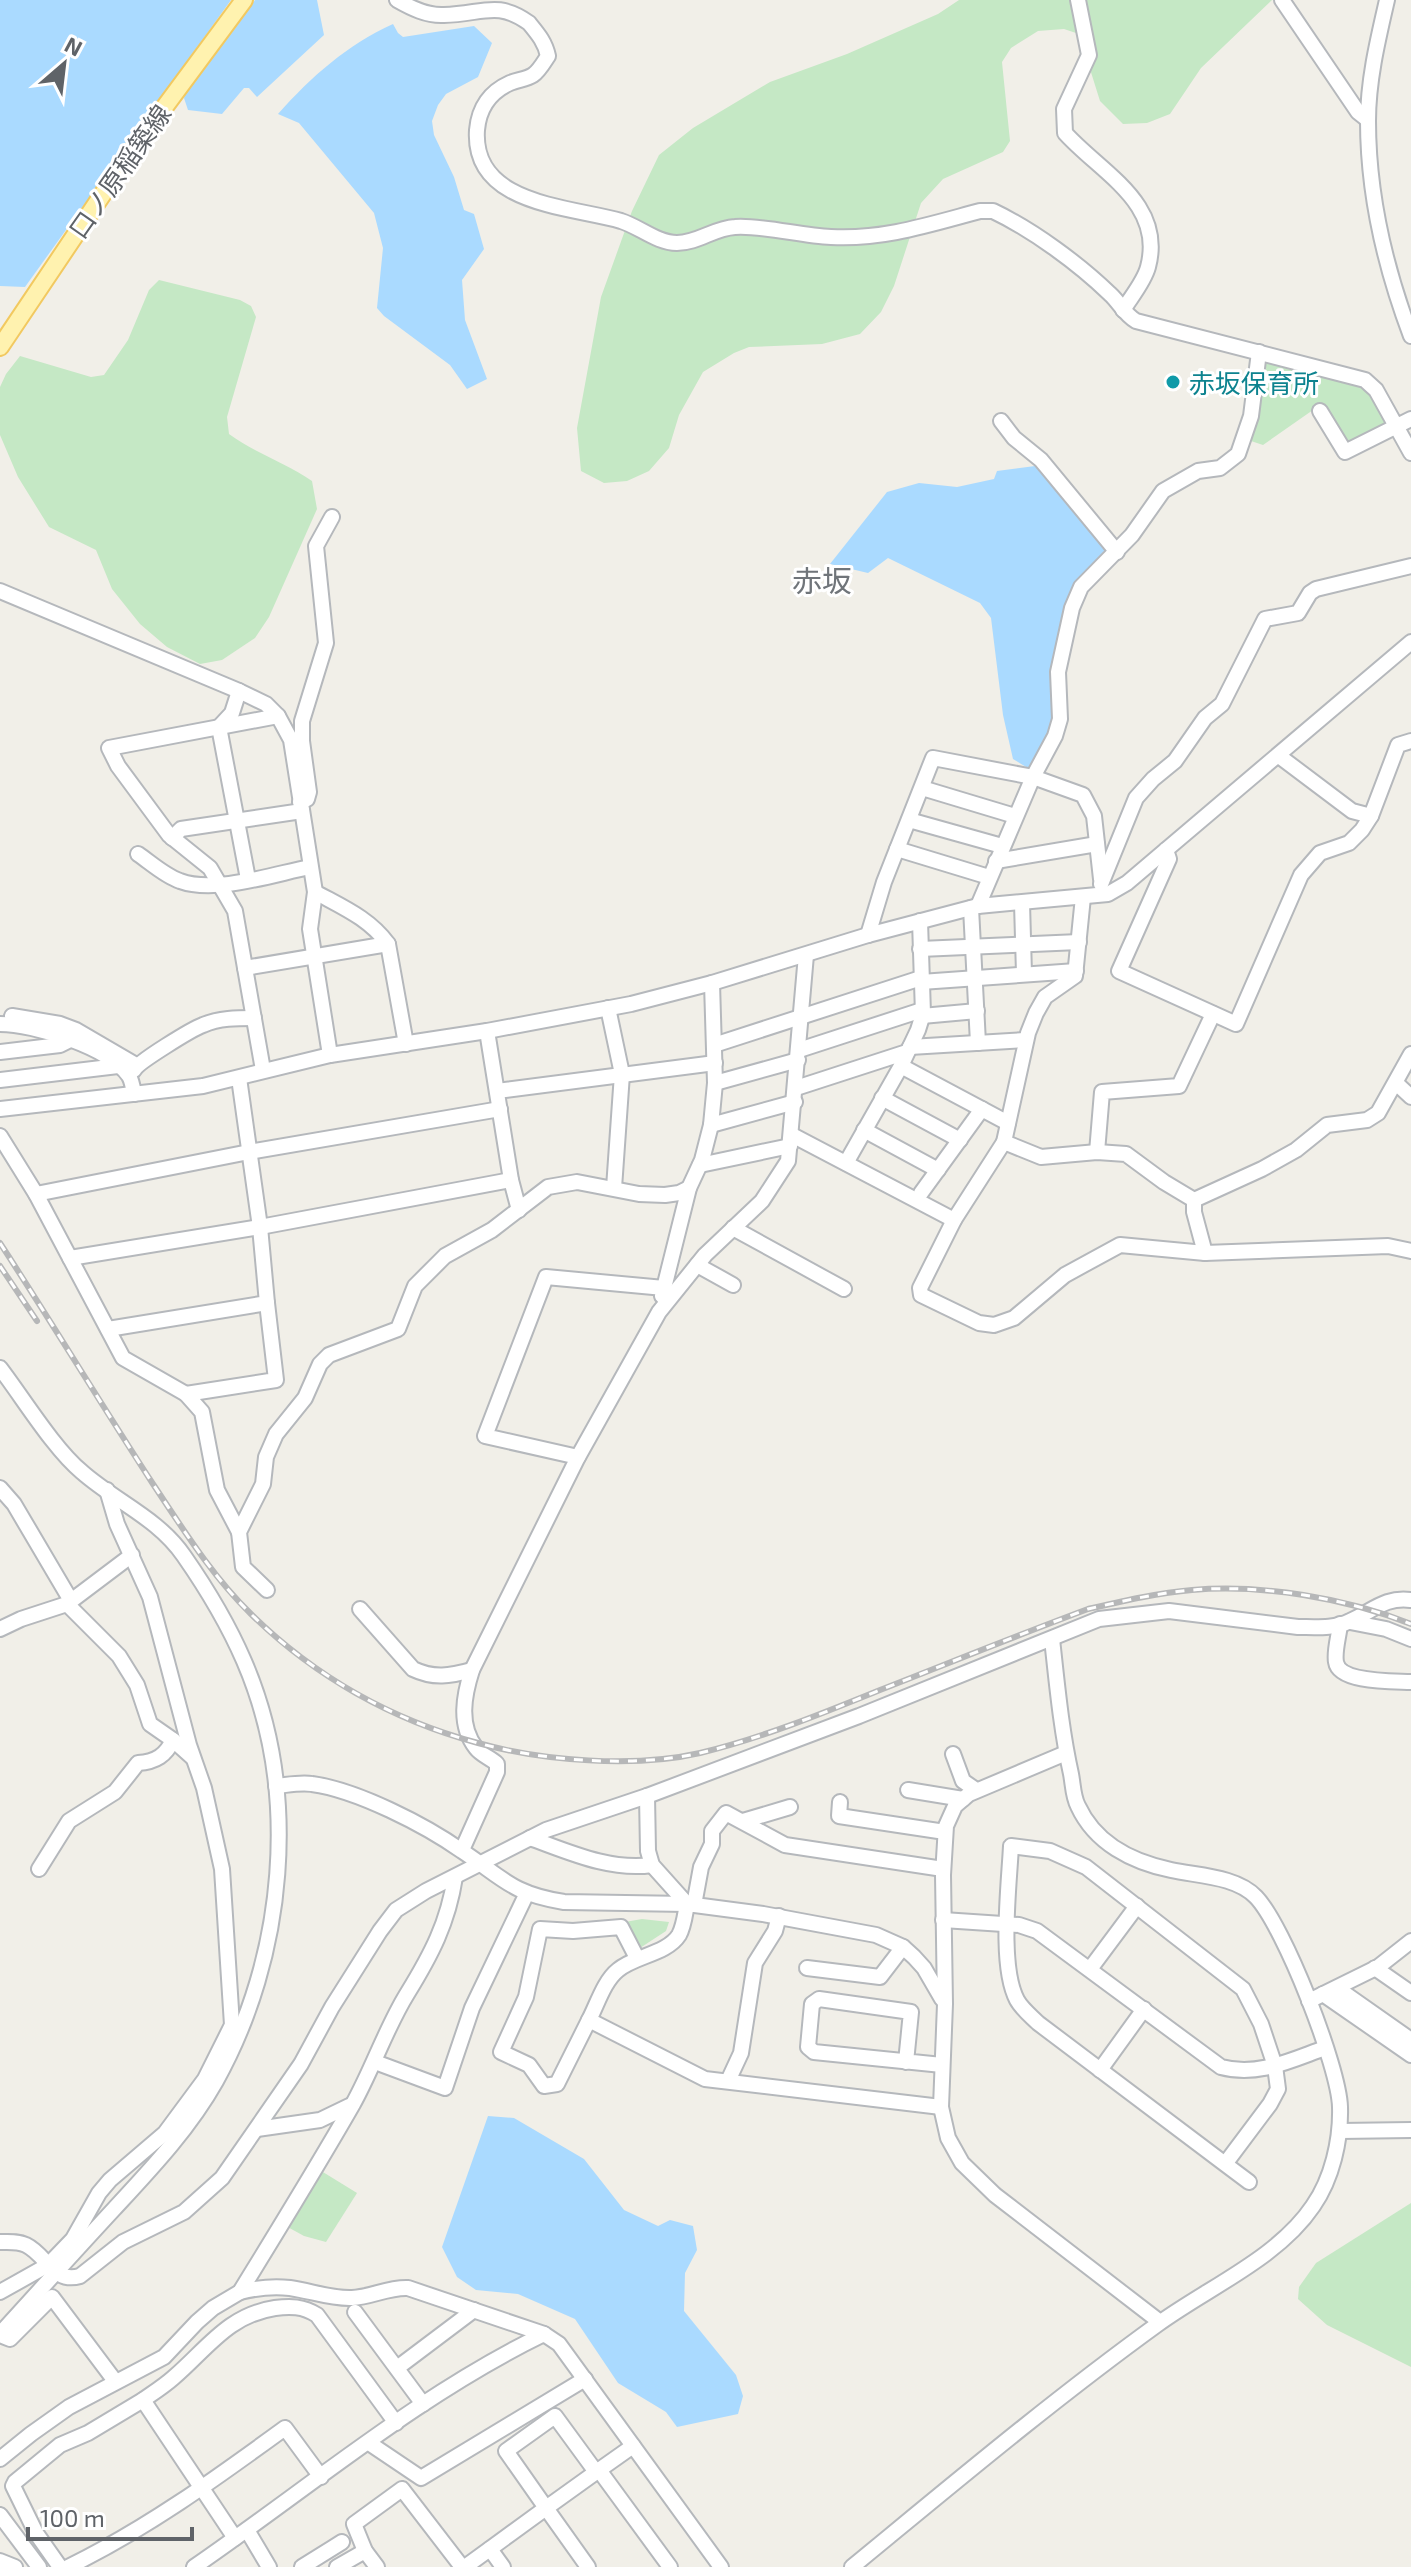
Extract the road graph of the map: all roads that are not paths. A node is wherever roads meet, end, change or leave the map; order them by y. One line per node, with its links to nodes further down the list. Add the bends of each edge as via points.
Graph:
1 (244, 0): 9 (main road, 口ノ原稲築線, via 129,155)
2 (397, 0): 7 (street, via 429,14 447,15 504,2 520,12 545,44 548,56 533,75 490,95 477,128 482,164 502,186 524,196 678,243 744,226 793,235 873,237 993,211 1074,264)
3 (1078, 0): 7 (street, via 1089,55 1064,109 1065,133 1136,199 1147,219 1148,270)
4 (1282, 0): 6 (street)
5 (1387, 0): 6 (street)
6 (1368, 120): 8 (street, via 1377,218)
7 (1123, 310): 10 (street, via 1136,321)
8 (1411, 336)
9 (0, 347)
10 (1259, 352): 13 (street, via 1365,380); 16 (street, via 1251,416 1238,454 1220,468 1198,471 1163,491)
11 (1320, 411): 13 (street, via 1345,452)
12 (1001, 421): 16 (street, via 1041,460)
13 (1404, 422): 14 (street)
14 (1411, 453)
15 (332, 517): 27 (street, via 316,546 326,643 302,721 309,792)
16 (1117, 552): 25 (street, via 1081,587 1072,608 1058,672 1060,719)
17 (1411, 566): 42 (street, via 1316,589 1298,613 1265,619 1222,704 1136,798)
18 (0, 591): 20 (street)
19 (1411, 642): 24 (street)
20 (239, 691): 21 (street); 22 (street, via 232,713)
21 (278, 716): 22 (street); 27 (street, via 291,740)
22 (219, 727): 31 (street); 32 (street, via 109,748)
23 (1411, 741): 29 (street, via 1398,745)
24 (1279, 756): 29 (street, via 1352,811); 35 (street)
25 (1033, 777): 26 (street, via 933,758); 28 (street); 33 (street, via 1083,795 1094,816)
26 (922, 788): 28 (street); 30 (street)
27 (301, 806): 31 (street); 38 (street)
28 (1015, 816): 37 (street)
29 (1371, 816): 66 (street, via 1349,843 1320,853 1301,875 1236,1024)
30 (909, 820): 34 (street); 37 (street)
31 (237, 821): 32 (street, via 181,829); 40 (street)
32 (172, 838): 41 (street)
33 (1097, 844): 37 (street); 42 (street)
34 (897, 849): 39 (street); 48 (street)
35 (1166, 850): 42 (street, via 1127,883); 66 (street, via 1169,859 1119,971)
36 (138, 854): 41 (street, via 191,892)
37 (999, 854): 39 (street)
38 (310, 867): 40 (street); 43 (street)
39 (989, 877): 46 (street)
40 (248, 879): 41 (street)
41 (222, 884): 56 (street, via 235,911)
42 (1102, 890): 44 (street)
43 (315, 892): 50 (street, via 362,918); 55 (street, via 310,929)
44 (1083, 897): 45 (street); 49 (street)
45 (1022, 903): 46 (street); 51 (street)
46 (974, 907): 47 (street); 52 (street)
47 (920, 921): 48 (street); 53 (street)
48 (868, 935): 54 (street)
49 (1079, 942): 51 (street); 57 (street)
50 (388, 944): 55 (street); 74 (street)
51 (1023, 944): 52 (street); 58 (street)
52 (973, 946): 53 (street); 59 (street)
53 (920, 949): 60 (street)
54 (806, 955): 61 (street); 68 (street)
55 (314, 956): 56 (street); 79 (street)
56 (245, 968): 67 (street)
57 (1076, 971): 58 (street); 72 (street, via 1045,997)
58 (1024, 974): 59 (street)
59 (976, 978): 60 (street); 63 (street)
60 (921, 980): 64 (street); 68 (street)
61 (712, 983): 62 (street); 75 (street)
62 (608, 1008): 70 (street); 86 (street)
63 (977, 1011): 64 (street); 73 (street)
64 (922, 1013): 76 (street); 80 (street)
65 (0, 1014): 85 (street, via 76,1030)
66 (1213, 1014): 107 (street, via 1179,1086 1102,1092)
67 (254, 1018): 84 (street); 85 (street, via 203,1025)
68 (801, 1019): 75 (street); 80 (street)
69 (0, 1024): 71 (street)
70 (487, 1031): 74 (street); 91 (street)
71 (72, 1039): 77 (street); 82 (street)
72 (1026, 1040): 73 (street); 99 (street)
73 (978, 1043): 76 (street)
74 (406, 1044): 79 (street)
75 (714, 1045): 81 (street)
76 (909, 1049): 83 (street); 93 (street)
77 (0, 1052)
78 (1411, 1054): 90 (street)
79 (330, 1055): 84 (street)
80 (798, 1055): 89 (street); 93 (street)
81 (715, 1063): 86 (street); 89 (street)
82 (118, 1066): 85 (street); 88 (street)
83 (901, 1066): 95 (street); 98 (street)
84 (263, 1070): 87 (street)
85 (134, 1072): 92 (street)
86 (622, 1074): 91 (street); 112 (street)
87 (239, 1078): 92 (street); 106 (street)
88 (0, 1080)
89 (715, 1083): 100 (street)
90 (1396, 1083): 94 (street); 116 (street, via 1378,1113 1367,1120 1327,1125 1274,1163)
91 (497, 1091): 97 (street)
92 (134, 1094): 96 (street)
93 (795, 1095): 100 (street); 103 (street)
94 (1411, 1097)
95 (882, 1098): 101 (street); 104 (street)
96 (0, 1109)
97 (500, 1109): 106 (street); 111 (street)
98 (982, 1109): 99 (street); 104 (street)
99 (1008, 1123): 105 (street)
100 (711, 1125): 109 (street)
101 (864, 1130): 108 (street); 110 (street)
102 (0, 1136): 115 (street)
103 (791, 1140): 108 (street); 109 (street); 120 (street, via 777,1181)
104 (960, 1140): 110 (street)
105 (1004, 1142): 107 (street, via 1041,1157); 118 (street)
106 (249, 1152): 115 (street); 119 (street)
107 (1097, 1152): 116 (street, via 1126,1154)
108 (846, 1163): 118 (street)
109 (700, 1165): 113 (street)
110 (938, 1170): 114 (street)
111 (511, 1180): 117 (street); 119 (street)
112 (614, 1188): 113 (street, via 665,1195); 117 (street, via 577,1182 548,1187)
113 (689, 1188): 126 (street)
114 (921, 1193)
115 (36, 1194): 123 (street)
116 (1194, 1200): 122 (street)
117 (519, 1210): 136 (street, via 445,1256 415,1286 398,1329 329,1355 320,1364 305,1398 276,1434 263,1484)
118 (954, 1220): 122 (street, via 921,1295 994,1325 1014,1318 1065,1275 1120,1245)
119 (260, 1227): 123 (street); 128 (street)
120 (733, 1228): 124 (street); 127 (street)
121 (1411, 1251): 122 (street, via 1388,1246)
122 (1205, 1253)
123 (70, 1258): 130 (street)
124 (697, 1265): 125 (street); 129 (street)
125 (733, 1285)
126 (664, 1288): 129 (street); 133 (street, via 546,1277 485,1436)
127 (844, 1289)
128 (267, 1303): 130 (street); 132 (street, via 276,1380)
129 (659, 1312): 133 (street)
130 (108, 1329): 132 (street, via 123,1358)
131 (0, 1368): 135 (street, via 79,1470)
132 (186, 1394): 136 (street, via 202,1412 217,1490)
133 (578, 1457): 146 (street)
134 (0, 1488): 140 (street)
135 (107, 1490): 137 (street); 152 (street, via 155,1524 182,1553 218,1608 245,1663 268,1736)
136 (239, 1532): 138 (street, via 243,1567)
137 (132, 1555): 140 (street); 151 (street, via 155,1611)
138 (267, 1590)
139 (1411, 1600): 142 (street, via 1386,1602)
140 (68, 1601): 143 (street); 148 (street, via 119,1656 137,1685 150,1724)
141 (360, 1609): 146 (street, via 413,1669 439,1677)
142 (1345, 1623): 144 (street, via 1298,1627 1169,1611 1099,1619); 145 (street); 147 (street, via 1339,1670 1356,1678)
143 (0, 1629)
144 (1052, 1639): 149 (street); 155 (street)
145 (1411, 1639)
146 (472, 1670): 162 (street, via 464,1715 472,1742 497,1764 497,1772)
147 (1411, 1682)
148 (173, 1740): 151 (street); 165 (street, via 167,1754 138,1763 115,1792 69,1821)
149 (1066, 1753): 154 (street); 182 (street, via 1077,1805 1103,1840 1132,1858 1234,1883 1255,1896 1274,1921)
150 (953, 1754): 154 (street, via 963,1781)
151 (195, 1760): 203 (street, via 222,1869 232,2025 211,2069 179,2115 99,2193)
152 (276, 1786): 162 (street, via 310,1783 339,1790); 203 (street, via 275,1905 264,1962 241,2028 184,2129)
153 (908, 1790): 156 (street)
154 (976, 1790): 156 (street)
155 (647, 1796): 161 (street); 164 (street)
156 (963, 1799): 160 (street)
157 (840, 1802): 160 (street, via 839,1816)
158 (790, 1807): 159 (street)
159 (743, 1821): 166 (street, via 785,1845); 169 (street, via 726,1813 712,1831)
160 (945, 1832): 166 (street)
161 (530, 1838): 163 (street); 164 (street, via 604,1863)
162 (462, 1850): 163 (street)
163 (480, 1864): 167 (street); 168 (street)
164 (652, 1865): 169 (street)
165 (39, 1869)
166 (943, 1869): 172 (street)
167 (455, 1877): 189 (street, via 442,1930); 197 (street, via 396,1910)
168 (527, 1893): 169 (street, via 564,1902); 189 (street, via 472,2008 445,2088)
169 (691, 1904): 171 (street); 176 (street, via 674,1941)
170 (1137, 1906): 173 (street, via 1070,1859 1011,1846); 179 (street); 192 (street, via 1243,1989)
171 (779, 1916): 175 (street, via 856,1930); 194 (street, via 755,1963 741,2053)
172 (943, 1920): 173 (street); 183 (street)
173 (1008, 1924): 179 (street, via 1037,1931); 193 (street, via 1007,1963 1018,2003)
174 (1411, 1941): 178 (street)
175 (903, 1947): 177 (street, via 880,1977); 183 (street, via 924,1968)
176 (637, 1958): 185 (street, via 613,1975); 185 (street, via 621,1927 540,1929 526,1997 501,2052 529,2065 544,2086 557,2084)
177 (807, 1968)
178 (1375, 1968): 180 (street); 181 (street)
179 (1090, 1969): 184 (street)
180 (1330, 1991): 182 (street); 186 (street); 188 (street)
181 (1411, 1993)
182 (1309, 2001): 187 (street)
183 (945, 2004): 191 (street)
184 (1144, 2009): 192 (street, via 1221,2067 1248,2072); 193 (street)
185 (589, 2020): 194 (street, via 696,2076)
186 (1411, 2040)
187 (1325, 2048): 192 (street); 199 (street, via 1340,2103)
188 (1411, 2055)
189 (375, 2062): 195 (street)
190 (906, 2062): 190 (street, via 814,2052 808,2047 812,2004 819,1999 911,2012); 191 (street)
191 (942, 2065): 196 (street)
192 (1275, 2066): 200 (street, via 1274,2098)
193 (1100, 2070): 200 (street)
194 (728, 2081): 196 (street)
195 (353, 2104): 197 (street, via 320,2120); 205 (street)
196 (941, 2107): 208 (street, via 948,2138 962,2163 995,2195)
197 (257, 2129): 203 (street, via 222,2178 184,2212 123,2242 80,2276 66,2278)
198 (1411, 2130): 199 (street)
199 (1340, 2131): 208 (street, via 1315,2204 1288,2237)
200 (1225, 2164): 201 (street)
201 (1249, 2182)
202 (0, 2242): 203 (street, via 26,2245)
203 (52, 2269): 204 (street); 209 (street)
204 (0, 2292)
205 (240, 2292): 206 (street, via 270,2287 355,2298 408,2288); 213 (street, via 213,2308 164,2357)
206 (474, 2310): 210 (street); 211 (street)
207 (355, 2312): 211 (street)
208 (1160, 2322): 242 (street, via 1022,2426)
209 (0, 2334): 213 (street, via 10,2339 52,2297)
210 (544, 2334): 212 (street, via 559,2344); 215 (street)
211 (397, 2368): 215 (street)
212 (585, 2379): 217 (street, via 421,2478); 218 (street)
213 (115, 2381): 219 (street, via 69,2407)
214 (143, 2400): 216 (street, via 233,2322 291,2306 317,2315); 222 (street); 230 (street, via 60,2445 13,2486)
215 (423, 2404): 216 (street)
216 (396, 2423): 217 (street)
217 (369, 2443): 221 (street)
218 (633, 2446): 220 (street); 241 (street)
219 (0, 2459)
220 (598, 2471): 223 (street); 223 (street, via 555,2416 506,2451); 240 (street)
221 (321, 2477): 222 (street, via 285,2428); 225 (street)
222 (202, 2489): 225 (street); 231 (street)
223 (546, 2508): 227 (street); 239 (street)
224 (0, 2515): 229 (street)
225 (241, 2534): 232 (street); 233 (street)
226 (342, 2542): 234 (street)
227 (490, 2549): 237 (street); 238 (street)
228 (365, 2551): 235 (street); 236 (street); 237 (street, via 354,2524 402,2489)
229 (39, 2567)
230 (60, 2567)
231 (68, 2567)
232 (194, 2567)
233 (269, 2567)
234 (302, 2567)
235 (337, 2567)
236 (377, 2567)
237 (464, 2567)
238 (503, 2567)
239 (588, 2567)
240 (670, 2567)
241 (721, 2567)
242 (852, 2567)

